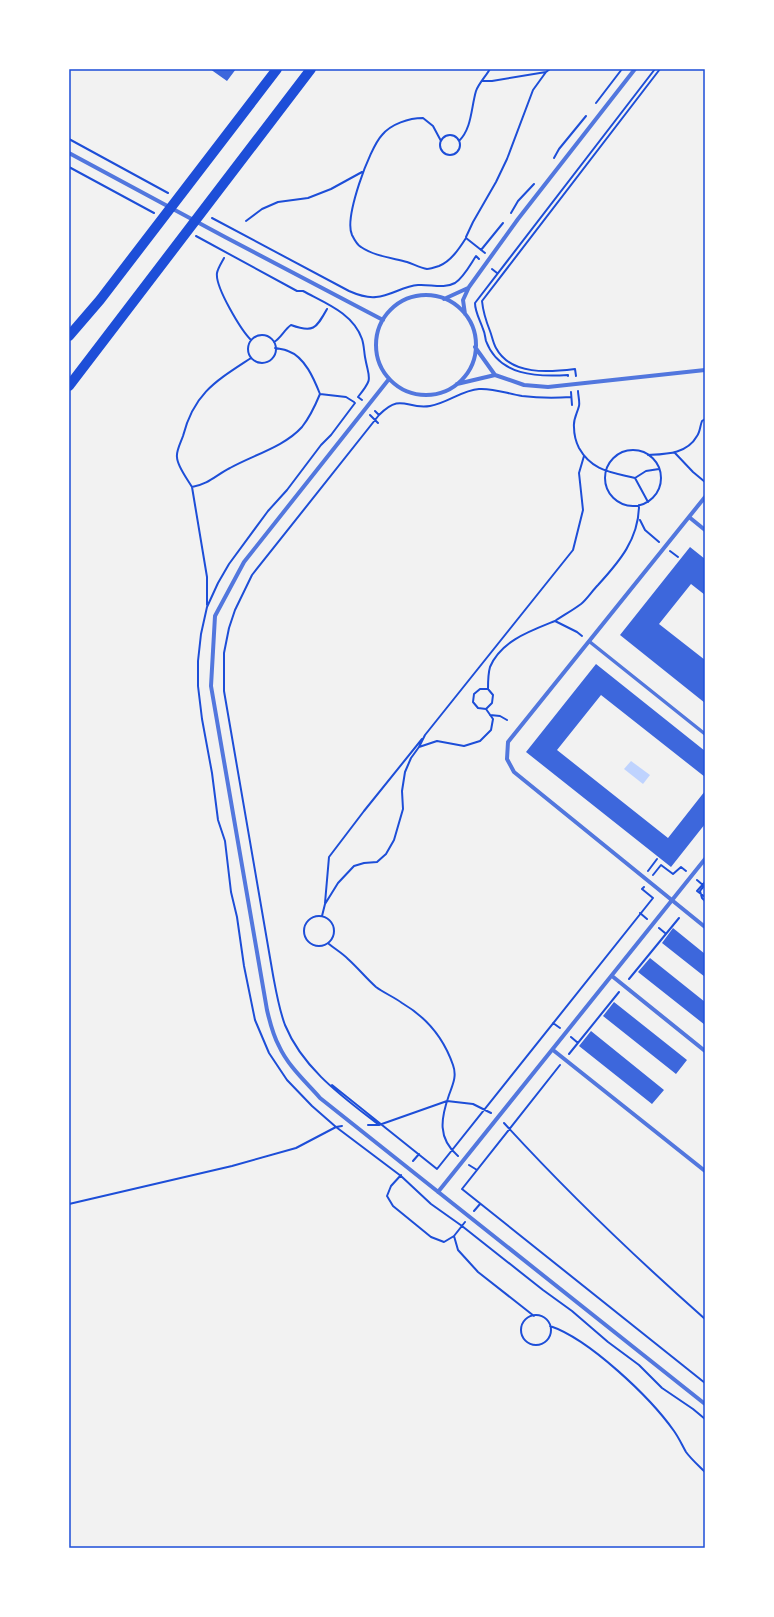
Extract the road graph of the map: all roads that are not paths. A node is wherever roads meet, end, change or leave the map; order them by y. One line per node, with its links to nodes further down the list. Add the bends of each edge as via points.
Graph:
1 (277, 69): 7 (highway)
2 (311, 69): 17 (highway)
3 (635, 69): 5 (street, via 518,219)
4 (69, 153): 9 (street)
5 (469, 287): 6 (street); 8 (street, via 464,300)
6 (444, 299): 8 (street); 9 (street, via 430,295 409,298 391,309)
7 (100, 300): 10 (highway); 11 (highway)
8 (465, 314): 12 (street, via 471,324)
9 (382, 320): 15 (street, via 376,350 380,366)
10 (69, 336)
11 (69, 340)
12 (476, 347): 14 (street); 16 (street, via 470,368)
13 (705, 370): 14 (street, via 548,387 524,385)
14 (495, 375): 16 (street)
15 (389, 379): 16 (street, via 415,394 444,392); 30 (street, via 244,562 215,616 211,686 265,1002 279,1048 320,1098)
16 (456, 384)
17 (69, 386)
18 (705, 497): 19 (street)
19 (689, 517): 20 (street); 21 (street)
20 (705, 530)
21 (590, 642): 22 (street); 24 (street, via 508,742 507,759 514,772)
22 (705, 734)
23 (705, 859): 24 (street)
24 (672, 900): 25 (street); 26 (street)
25 (705, 927)
26 (612, 976): 27 (street); 28 (street)
27 (552, 1050): 29 (street); 30 (street)
28 (705, 1051)
29 (705, 1171)
30 (438, 1192): 31 (street)
31 (705, 1404)

